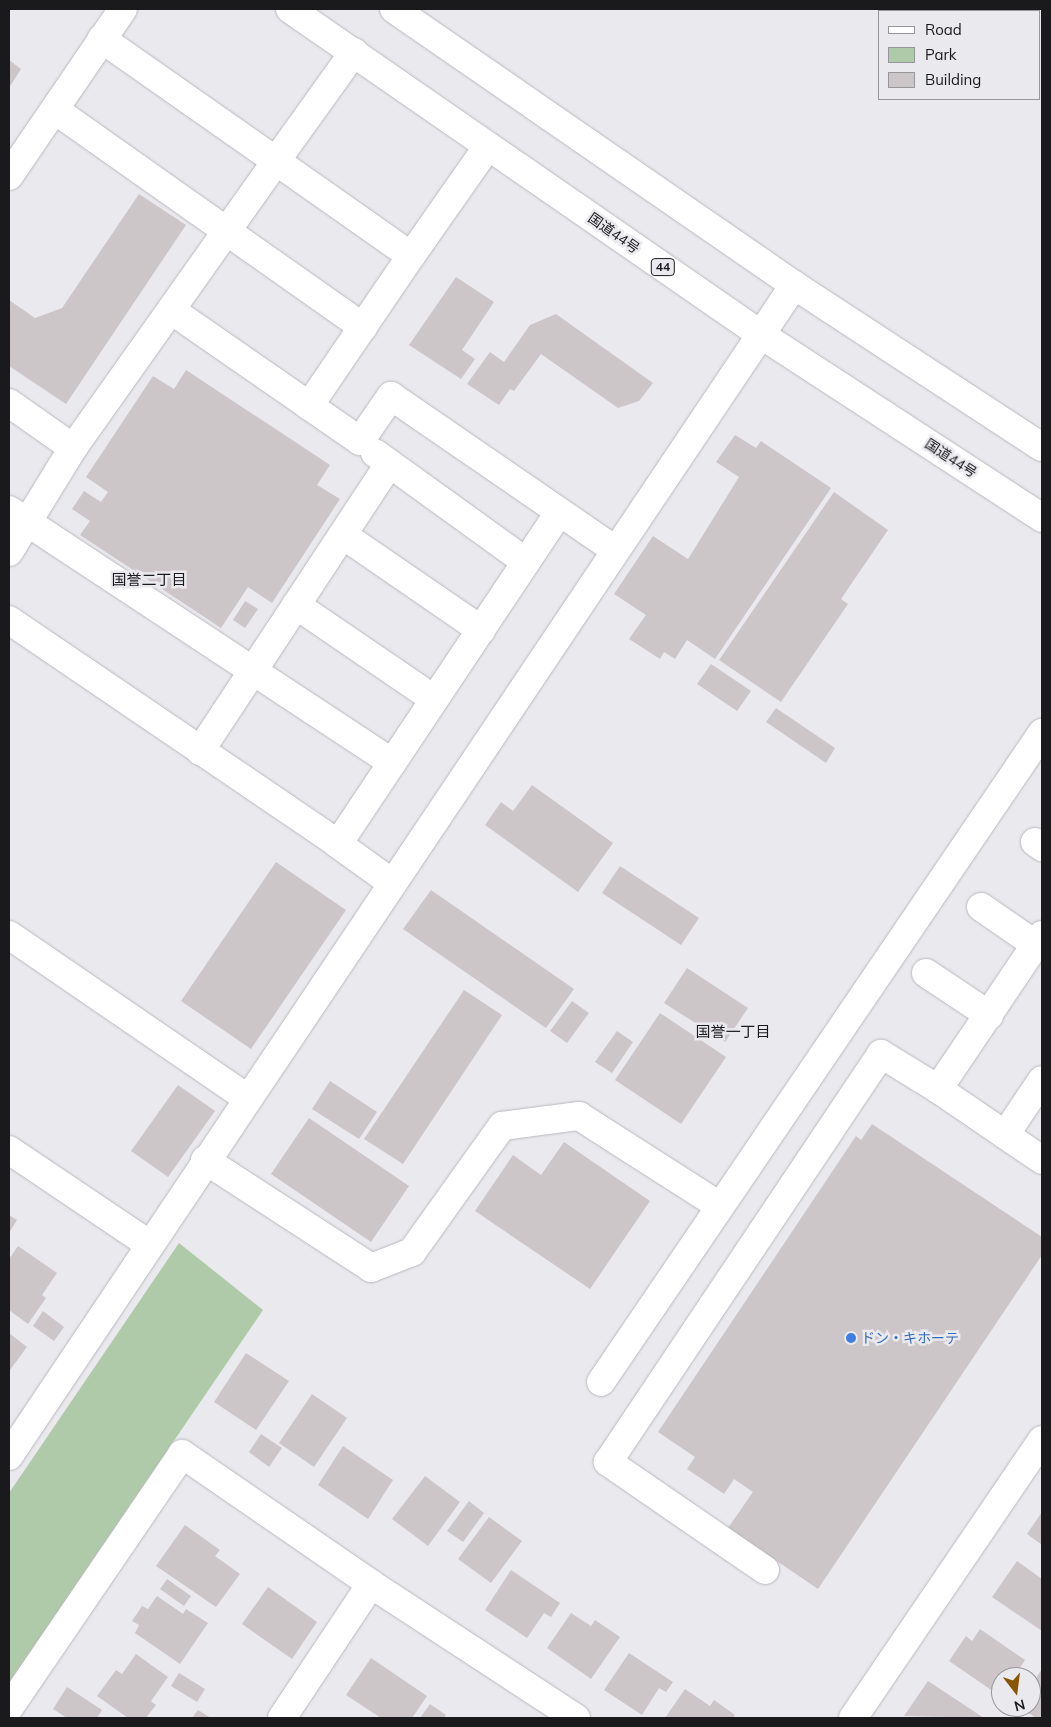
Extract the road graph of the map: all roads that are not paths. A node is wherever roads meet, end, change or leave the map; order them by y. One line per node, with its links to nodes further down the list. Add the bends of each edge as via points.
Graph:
1 (123, 9): 4 (main road)
2 (290, 9): 5 (main road, 国道44号 / 44)
3 (394, 9): 12 (main road)
4 (102, 39): 6 (main road); 8 (main road)
5 (354, 52): 7 (main road, 国道44号 / 44); 8 (main road)
6 (55, 110): 9 (main road); 10 (main road)
7 (488, 146): 11 (main road); 15 (main road, 国道44号 / 44)
8 (276, 161): 10 (main road); 11 (main road)
9 (9, 176)
10 (227, 231): 13 (main road); 14 (main road)
11 (411, 256): 14 (main road)
12 (794, 285): 15 (main road); 19 (main road)
13 (171, 310): 17 (main road); 20 (main road)
14 (363, 327): 17 (main road)
15 (760, 334): 24 (main road, 国道44号 / 44); 26 (main road)
16 (9, 403): 20 (main road)
17 (309, 406): 18 (main road)
18 (360, 441): 21 (main road); 22 (main road, via 391,396)
19 (1042, 447)
20 (73, 448): 23 (main road)
21 (389, 464): 25 (main road); 28 (main road)
22 (559, 512): 26 (main road); 28 (main road)
23 (18, 516): 27 (main road); 32 (main road)
24 (1042, 518)
25 (343, 536): 29 (main road); 31 (main road)
26 (615, 550): 38 (main road)
27 (9, 552)
28 (526, 562): 31 (main road)
29 (296, 605): 32 (main road); 33 (main road)
30 (9, 620): 35 (main road)
31 (481, 630): 33 (main road)
32 (252, 673): 35 (main road); 36 (main road)
33 (434, 699): 36 (main road)
34 (1042, 732): 51 (main road)
35 (200, 750): 37 (main road)
36 (392, 763): 37 (main road)
37 (338, 844): 38 (main road)
38 (392, 883): 46 (main road)
39 (981, 907): 41 (main road)
40 (9, 934): 46 (main road)
41 (1040, 939): 43 (main road)
42 (926, 973): 43 (main road)
43 (988, 1015): 45 (main road)
44 (1042, 1080): 47 (main road)
45 (938, 1089): 47 (main road); 56 (main road, via 881,1054 608,1462)
46 (247, 1098): 49 (main road)
47 (1005, 1135): 50 (main road)
48 (9, 1150): 52 (main road)
49 (205, 1160): 51 (main road, via 371,1268 412,1252 502,1126 579,1116); 52 (main road)
50 (1042, 1160)
51 (720, 1206): 53 (main road)
52 (149, 1244): 55 (main road)
53 (601, 1382)
54 (1042, 1440): 61 (main road)
55 (9, 1456)
56 (765, 1570)
57 (371, 1584): 58 (main road, via 182,1454); 59 (main road); 60 (main road)
58 (9, 1708)
59 (565, 1715)
60 (282, 1718)
61 (853, 1718)

